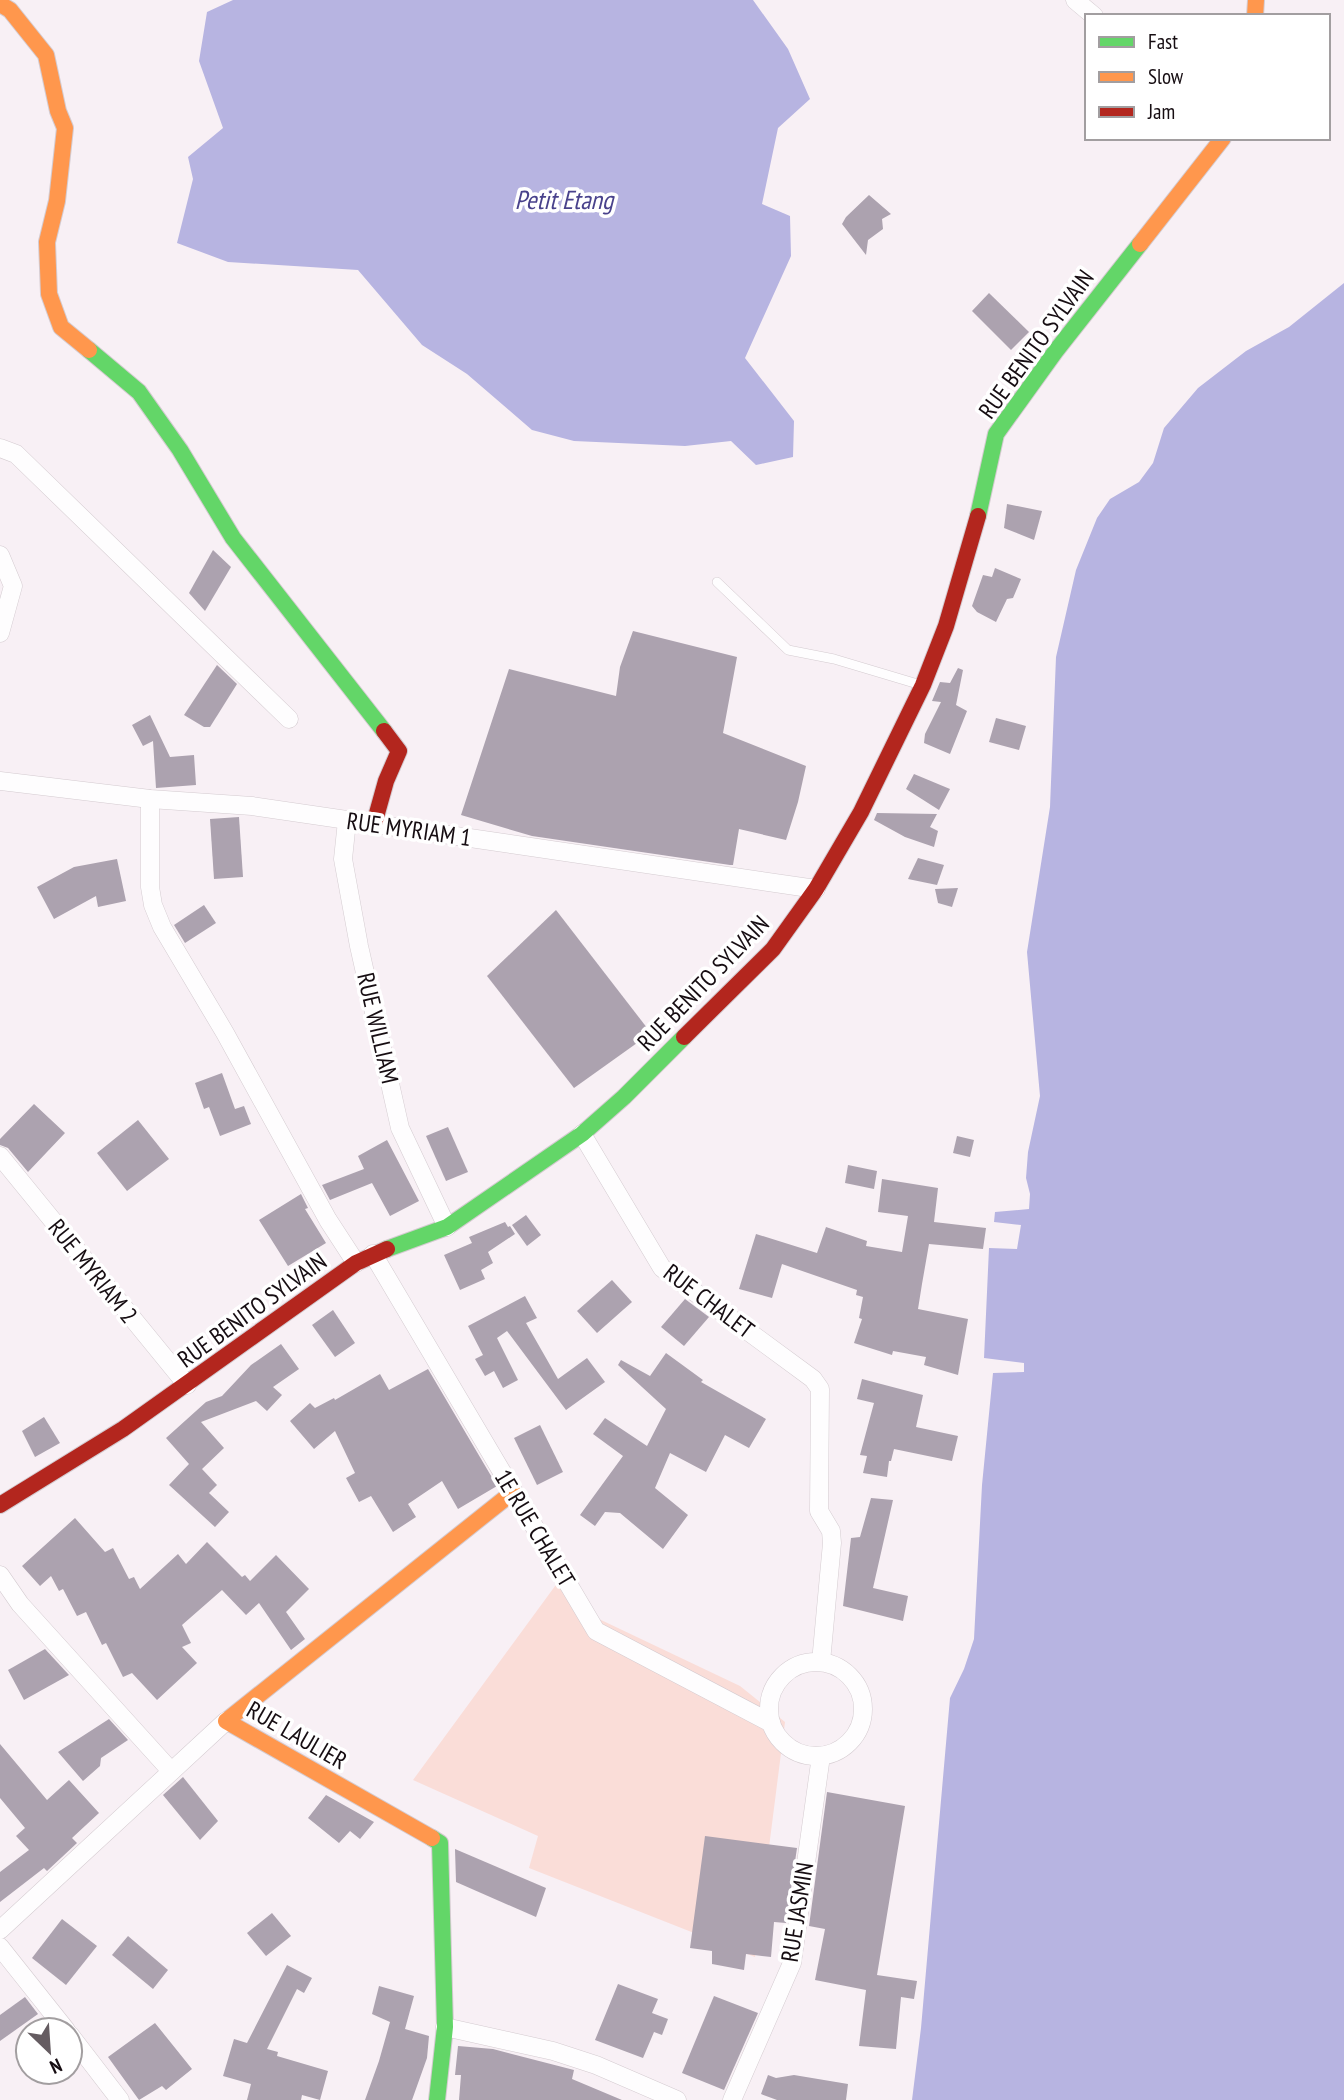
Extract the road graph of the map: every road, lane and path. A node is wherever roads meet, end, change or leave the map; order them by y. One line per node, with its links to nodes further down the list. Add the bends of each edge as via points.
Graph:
1 (1075, 0): 3 (street)
2 (0, 4): 14 (main road, via 46,55 65,128 47,242 49,293 61,327 139,392 233,538 399,751)
3 (1092, 14)
4 (1221, 140): 9 (main road, RUE BENITO SYLVAIN, via 996,434 976,525)
5 (0, 448): 10 (street, via 16,454)
6 (0, 555): 8 (street, via 13,586)
7 (717, 582): 9 (lane, via 788,650)
8 (0, 633)
9 (923, 685): 15 (main road, RUE BENITO SYLVAIN, via 861,812)
10 (289, 719)
11 (0, 781): 12 (street, RUE MYRIAM 1)
12 (150, 799): 13 (street, RUE MYRIAM 1, via 252,806); 20 (street, via 150,887 162,927)
13 (347, 821): 14 (street, RUE MYRIAM 1); 18 (street, RUE WILLIAM, via 343,859 400,1128)
14 (374, 824): 15 (street, RUE MYRIAM 1)
15 (816, 889): 16 (main road, RUE BENITO SYLVAIN, via 773,949)
16 (582, 1133): 18 (main road, RUE BENITO SYLVAIN); 25 (street, RUE CHALET, via 662,1268 813,1379 820,1389 819,1511 831,1531 832,1543)
17 (0, 1156): 21 (street, RUE MYRIAM 2)
18 (447, 1227): 19 (main road, RUE BENITO SYLVAIN)
19 (373, 1254): 20 (main road, RUE BENITO SYLVAIN); 22 (street, 1E RUE CHALET)
20 (356, 1263): 21 (main road, RUE BENITO SYLVAIN)
21 (187, 1385): 23 (main road, RUE BENITO SYLVAIN)
22 (513, 1492): 26 (main road, RUE LAULIER); 27 (street, 1E RUE CHALET, via 596,1631)
23 (0, 1504)
24 (0, 1575): 29 (street, via 20,1604)
25 (821, 1662): 27 (street, via 791,1669 780,1679 772,1693); 28 (street, via 849,1675 858,1687 863,1709 858,1731 848,1743)
26 (226, 1721): 29 (street); 33 (main road, RUE LAULIER, via 440,1843)
27 (771, 1723): 28 (street, via 790,1748)
28 (821, 1756): 38 (street, RUE JASMIN, via 792,1963)
29 (172, 1771): 30 (street)
30 (0, 1930)
31 (0, 1947): 32 (street)
32 (55, 2016)
33 (445, 2027): 36 (main road, RUE LAULIER); 37 (street, via 553,2051)
34 (84, 2053): 35 (street)
35 (120, 2100)
36 (437, 2100)
37 (677, 2100)
38 (732, 2100)

